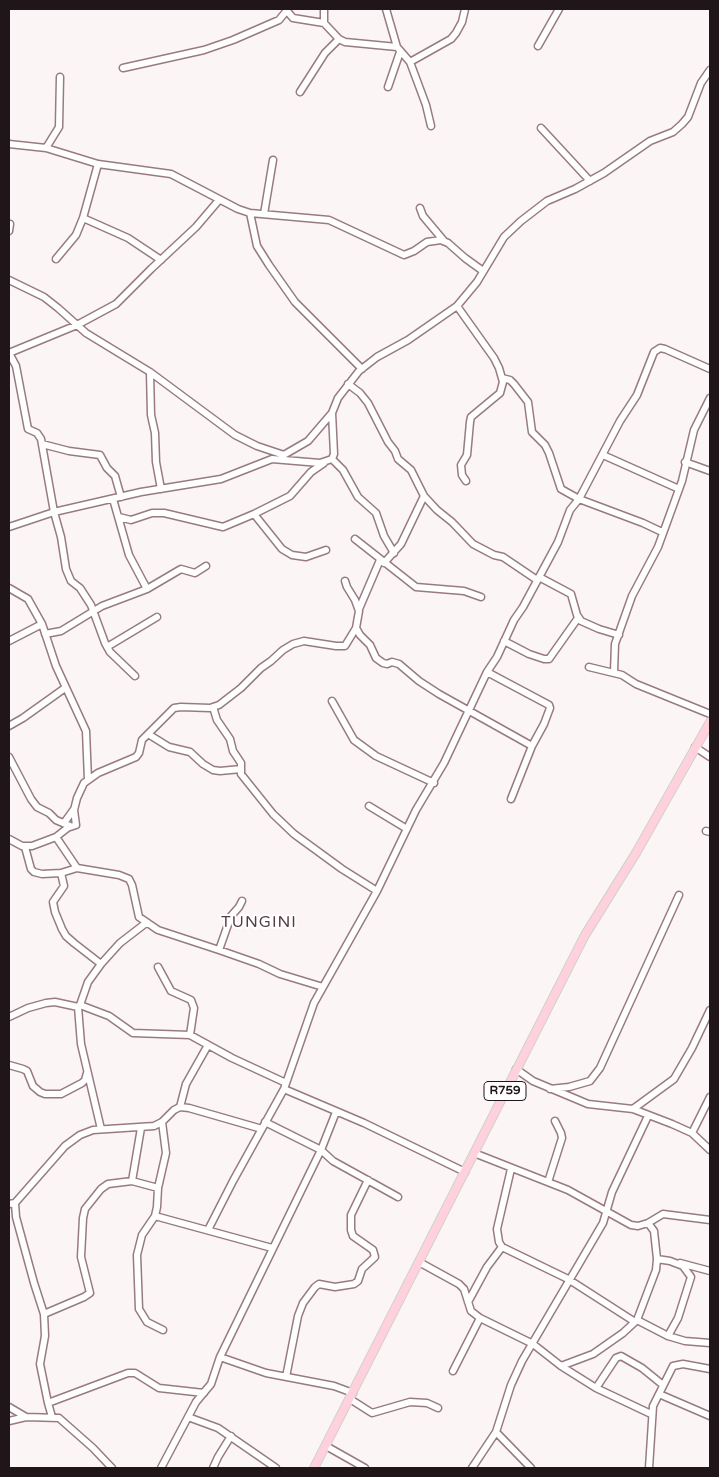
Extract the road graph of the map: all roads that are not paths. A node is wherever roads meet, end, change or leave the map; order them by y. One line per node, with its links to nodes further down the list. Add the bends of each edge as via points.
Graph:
1 (324, 9): 6 (street)
2 (387, 9): 9 (street)
3 (465, 9): 10 (street, via 462,22 451,39)
4 (560, 9): 8 (street)
5 (288, 10): 6 (street, via 293,18); 11 (street, via 279,20 204,50)
6 (324, 24): 7 (street)
7 (338, 39): 9 (street, via 352,44); 15 (street)
8 (538, 46)
9 (399, 49): 10 (street); 14 (street)
10 (410, 62): 16 (street)
11 (123, 68)
12 (710, 70): 22 (street, via 682,124)
13 (60, 78): 19 (street, via 59,126)
14 (388, 87)
15 (300, 92)
16 (431, 126)
17 (541, 128): 22 (street)
18 (9, 144): 19 (street)
19 (46, 148): 21 (street)
20 (273, 160): 26 (street)
21 (98, 164): 23 (street, via 171,174); 27 (street)
22 (590, 180): 31 (street, via 547,201 520,220 504,237)
23 (219, 200): 25 (street); 30 (street, via 196,228)
24 (420, 208): 28 (street)
25 (250, 213): 26 (street); 36 (street, via 257,246 295,302)
26 (264, 214): 28 (street, via 329,220 404,255 427,242)
27 (83, 218): 29 (street, via 76,235); 30 (street, via 128,238)
28 (444, 241): 31 (street)
29 (56, 258)
30 (161, 260): 34 (street, via 116,304)
31 (483, 271): 33 (street)
32 (9, 280): 34 (street, via 44,297)
33 (457, 306): 36 (street); 39 (street, via 494,358)
34 (77, 325): 35 (street); 38 (street, via 86,334)
35 (9, 353): 43 (street, via 16,366 28,429 39,435)
36 (362, 369): 40 (street)
37 (710, 369): 44 (street, via 665,348 658,349 637,395)
38 (150, 372): 45 (street, via 235,435); 51 (street, via 151,415 156,433 156,462)
39 (502, 378): 50 (street, via 500,393 471,418 467,455 461,465); 56 (street, via 510,380 528,402 532,432 545,445 560,488)
40 (348, 384): 42 (street); 53 (street, via 368,403 398,459 411,470)
41 (710, 398): 48 (street, via 697,422)
42 (332, 413): 45 (street, via 308,442); 46 (street)
43 (42, 444): 54 (street, via 70,452 100,455 116,476); 57 (street)
44 (602, 455): 52 (street); 56 (street)
45 (281, 457): 47 (street); 51 (street, via 216,480)
46 (332, 459): 47 (street); 64 (street, via 343,470 358,497 376,513 382,533)
47 (324, 462): 58 (street, via 290,496)
48 (685, 462): 49 (street); 52 (street)
49 (710, 471)
50 (466, 481)
51 (161, 489): 54 (street)
52 (679, 489): 61 (street)
53 (424, 496): 64 (street); 67 (street, via 473,544 503,557)
54 (121, 497): 55 (street)
55 (114, 499): 57 (street); 59 (street)
56 (579, 499): 61 (street); 67 (street, via 570,510 558,542)
57 (54, 512): 60 (street); 73 (street, via 66,570 71,582 84,594)
58 (254, 514): 59 (street, via 223,527 164,513 131,520); 63 (street, via 277,544 292,555 306,557)
59 (119, 517): 70 (street, via 129,555)
60 (9, 527)
61 (662, 532): 79 (street, via 658,548 632,596)
62 (355, 539): 65 (street)
63 (326, 550)
64 (394, 553): 65 (street)
65 (382, 562): 71 (street, via 416,587 464,591); 72 (street)
66 (206, 566): 70 (street, via 194,573 181,569)
67 (538, 579): 75 (street, via 571,594); 81 (street)
68 (345, 581): 72 (street)
69 (9, 588): 76 (street, via 28,599)
70 (147, 589): 73 (street)
71 (481, 597)
72 (359, 609): 77 (street)
73 (94, 611): 78 (street, via 61,631); 82 (street)
74 (157, 617): 82 (street)
75 (578, 618): 79 (street, via 585,624); 81 (street, via 549,659 529,654)
76 (42, 624): 78 (street); 80 (street)
77 (356, 628): 89 (street, via 343,646 304,641 293,644 261,668 228,700); 90 (street, via 382,663 398,664 428,688)
78 (45, 634): 87 (street)
79 (619, 635): 85 (street, via 614,651)
80 (9, 641)
81 (504, 641): 84 (street)
82 (107, 647): 86 (street)
83 (589, 667): 85 (street)
84 (487, 672): 90 (street); 95 (street, via 549,705 544,724)
85 (614, 672): 91 (street)
86 (135, 676)
87 (65, 688): 93 (street); 100 (street, via 86,731)
88 (332, 701): 101 (street, via 354,740 376,756)
89 (213, 707): 94 (street, via 176,708); 99 (street)
90 (469, 710): 95 (street); 101 (street)
91 (710, 714)
92 (710, 722): 96 (main road, R759)
93 (9, 726)
94 (148, 734): 99 (street, via 169,747 190,752 213,770); 100 (street, via 142,740 136,757)
95 (532, 746): 102 (street)
96 (695, 747): 98 (street); 126 (main road, R759, via 586,935)
97 (9, 757): 105 (street, via 31,799)
98 (710, 757)
99 (241, 769): 112 (street, via 241,774 284,826 342,870)
100 (88, 780): 104 (street, via 81,787)
101 (434, 783): 106 (street)
102 (512, 799)
103 (369, 806): 106 (street)
104 (74, 809): 105 (street); 105 (street, via 76,825)
105 (67, 825): 107 (street)
106 (407, 829): 112 (street)
107 (56, 837): 109 (street); 110 (street)
108 (9, 839): 109 (street)
109 (25, 847): 111 (street, via 32,872)
110 (77, 868): 111 (street); 115 (street, via 128,879 138,915)
111 (61, 872): 117 (street, via 64,886 53,902 62,929 74,943)
112 (377, 891): 119 (street)
113 (679, 895): 129 (street, via 600,1068 590,1081)
114 (242, 901): 116 (street, via 231,916)
115 (146, 922): 116 (street, via 164,933); 117 (street, via 120,943)
116 (219, 950): 119 (street)
117 (102, 964): 120 (street, via 88,982)
118 (158, 967): 123 (street, via 171,991 191,1000 194,1008)
119 (323, 987): 128 (street, via 314,1003)
120 (79, 1006): 122 (street, via 46,1002); 123 (street, via 109,1016 133,1032); 127 (street, via 81,1044)
121 (710, 1010): 132 (street, via 674,1079)
122 (9, 1017)
123 (190, 1035): 124 (street)
124 (208, 1044): 128 (street); 131 (street, via 186,1084)
125 (9, 1065): 127 (street, via 27,1071 40,1092 57,1095 82,1083)
126 (516, 1069): 129 (street); 143 (main road, R759)
127 (88, 1071): 138 (street)
128 (285, 1086): 133 (street); 137 (street)
129 (550, 1089): 132 (street, via 588,1104)
130 (710, 1097): 140 (street)
131 (180, 1107): 136 (street); 137 (street)
132 (633, 1109): 134 (street)
133 (336, 1112): 141 (street); 145 (street)
134 (648, 1116): 140 (street); 152 (street)
135 (555, 1120): 148 (street, via 562,1138)
136 (162, 1122): 139 (street); 149 (street, via 166,1153)
137 (264, 1126): 141 (street); 156 (street)
138 (101, 1128): 139 (street); 151 (street, via 80,1135 65,1146)
139 (141, 1128): 147 (street)
140 (692, 1133): 142 (street)
141 (321, 1150): 146 (street, via 333,1161); 158 (street)
142 (710, 1150)
143 (474, 1153): 144 (street); 145 (main road, R759)
144 (511, 1169): 148 (street); 157 (street, via 497,1229)
145 (465, 1172): 161 (main road, R759)
146 (368, 1180): 150 (street); 176 (street, via 351,1215 351,1230 353,1236 373,1250 375,1257 362,1269 354,1284 315,1286 298,1316)
147 (132, 1181): 149 (street); 165 (street, via 108,1184 85,1209 81,1257 90,1293)
148 (548, 1182): 152 (street)
149 (158, 1188): 153 (street)
150 (398, 1197)
151 (11, 1205): 165 (street)
152 (606, 1211): 155 (street, via 631,1225); 163 (street, via 603,1223)
153 (155, 1216): 156 (street); 168 (street, via 139,1244 138,1302 147,1322)
154 (710, 1220): 155 (street, via 663,1214)
155 (648, 1223): 159 (street, via 654,1231)
156 (208, 1230): 158 (street)
157 (502, 1246): 163 (street); 164 (street)
158 (272, 1248): 172 (street)
159 (657, 1259): 160 (street); 167 (street)
160 (670, 1261): 162 (street); 169 (street, via 683,1266 691,1277 678,1318)
161 (419, 1262): 164 (street, via 459,1284); 181 (main road, R759)
162 (710, 1271)
163 (568, 1279): 167 (street); 171 (street)
164 (468, 1302): 166 (street, via 471,1311)
165 (44, 1314): 182 (street, via 45,1336 40,1364)
166 (480, 1318): 171 (street); 175 (street)
167 (636, 1321): 169 (street); 173 (street, via 593,1354)
168 (163, 1330)
169 (668, 1336): 170 (street)
170 (710, 1343)
171 (533, 1344): 173 (street); 191 (street, via 511,1385)
172 (220, 1358): 176 (street); 179 (street, via 211,1384)
173 (560, 1366): 178 (street)
174 (710, 1369): 177 (street, via 676,1364)
175 (453, 1370)
176 (286, 1377): 181 (street, via 334,1386)
177 (663, 1385): 178 (street, via 621,1356 616,1358); 180 (street)
178 (596, 1388): 185 (street)
179 (204, 1393): 182 (street, via 159,1388 128,1372); 188 (street)
180 (659, 1394): 185 (street); 186 (street)
181 (352, 1396): 184 (street, via 372,1413 410,1402); 193 (main road, R759)
182 (48, 1404): 187 (street)
183 (9, 1407): 189 (street)
184 (438, 1408)
185 (651, 1414): 202 (street)
186 (710, 1416)
187 (52, 1417): 189 (street); 194 (street, via 59,1418)
188 (188, 1417): 192 (street); 195 (street)
189 (26, 1418): 190 (street)
190 (9, 1421)
191 (496, 1432): 200 (street); 201 (street)
192 (231, 1436): 196 (street); 197 (street)
193 (326, 1446): 198 (main road, R759); 199 (street)
194 (112, 1468)
195 (161, 1468)
196 (213, 1468)
197 (276, 1468)
198 (314, 1468)
199 (365, 1468)
200 (472, 1468)
201 (531, 1468)
202 (649, 1468)

